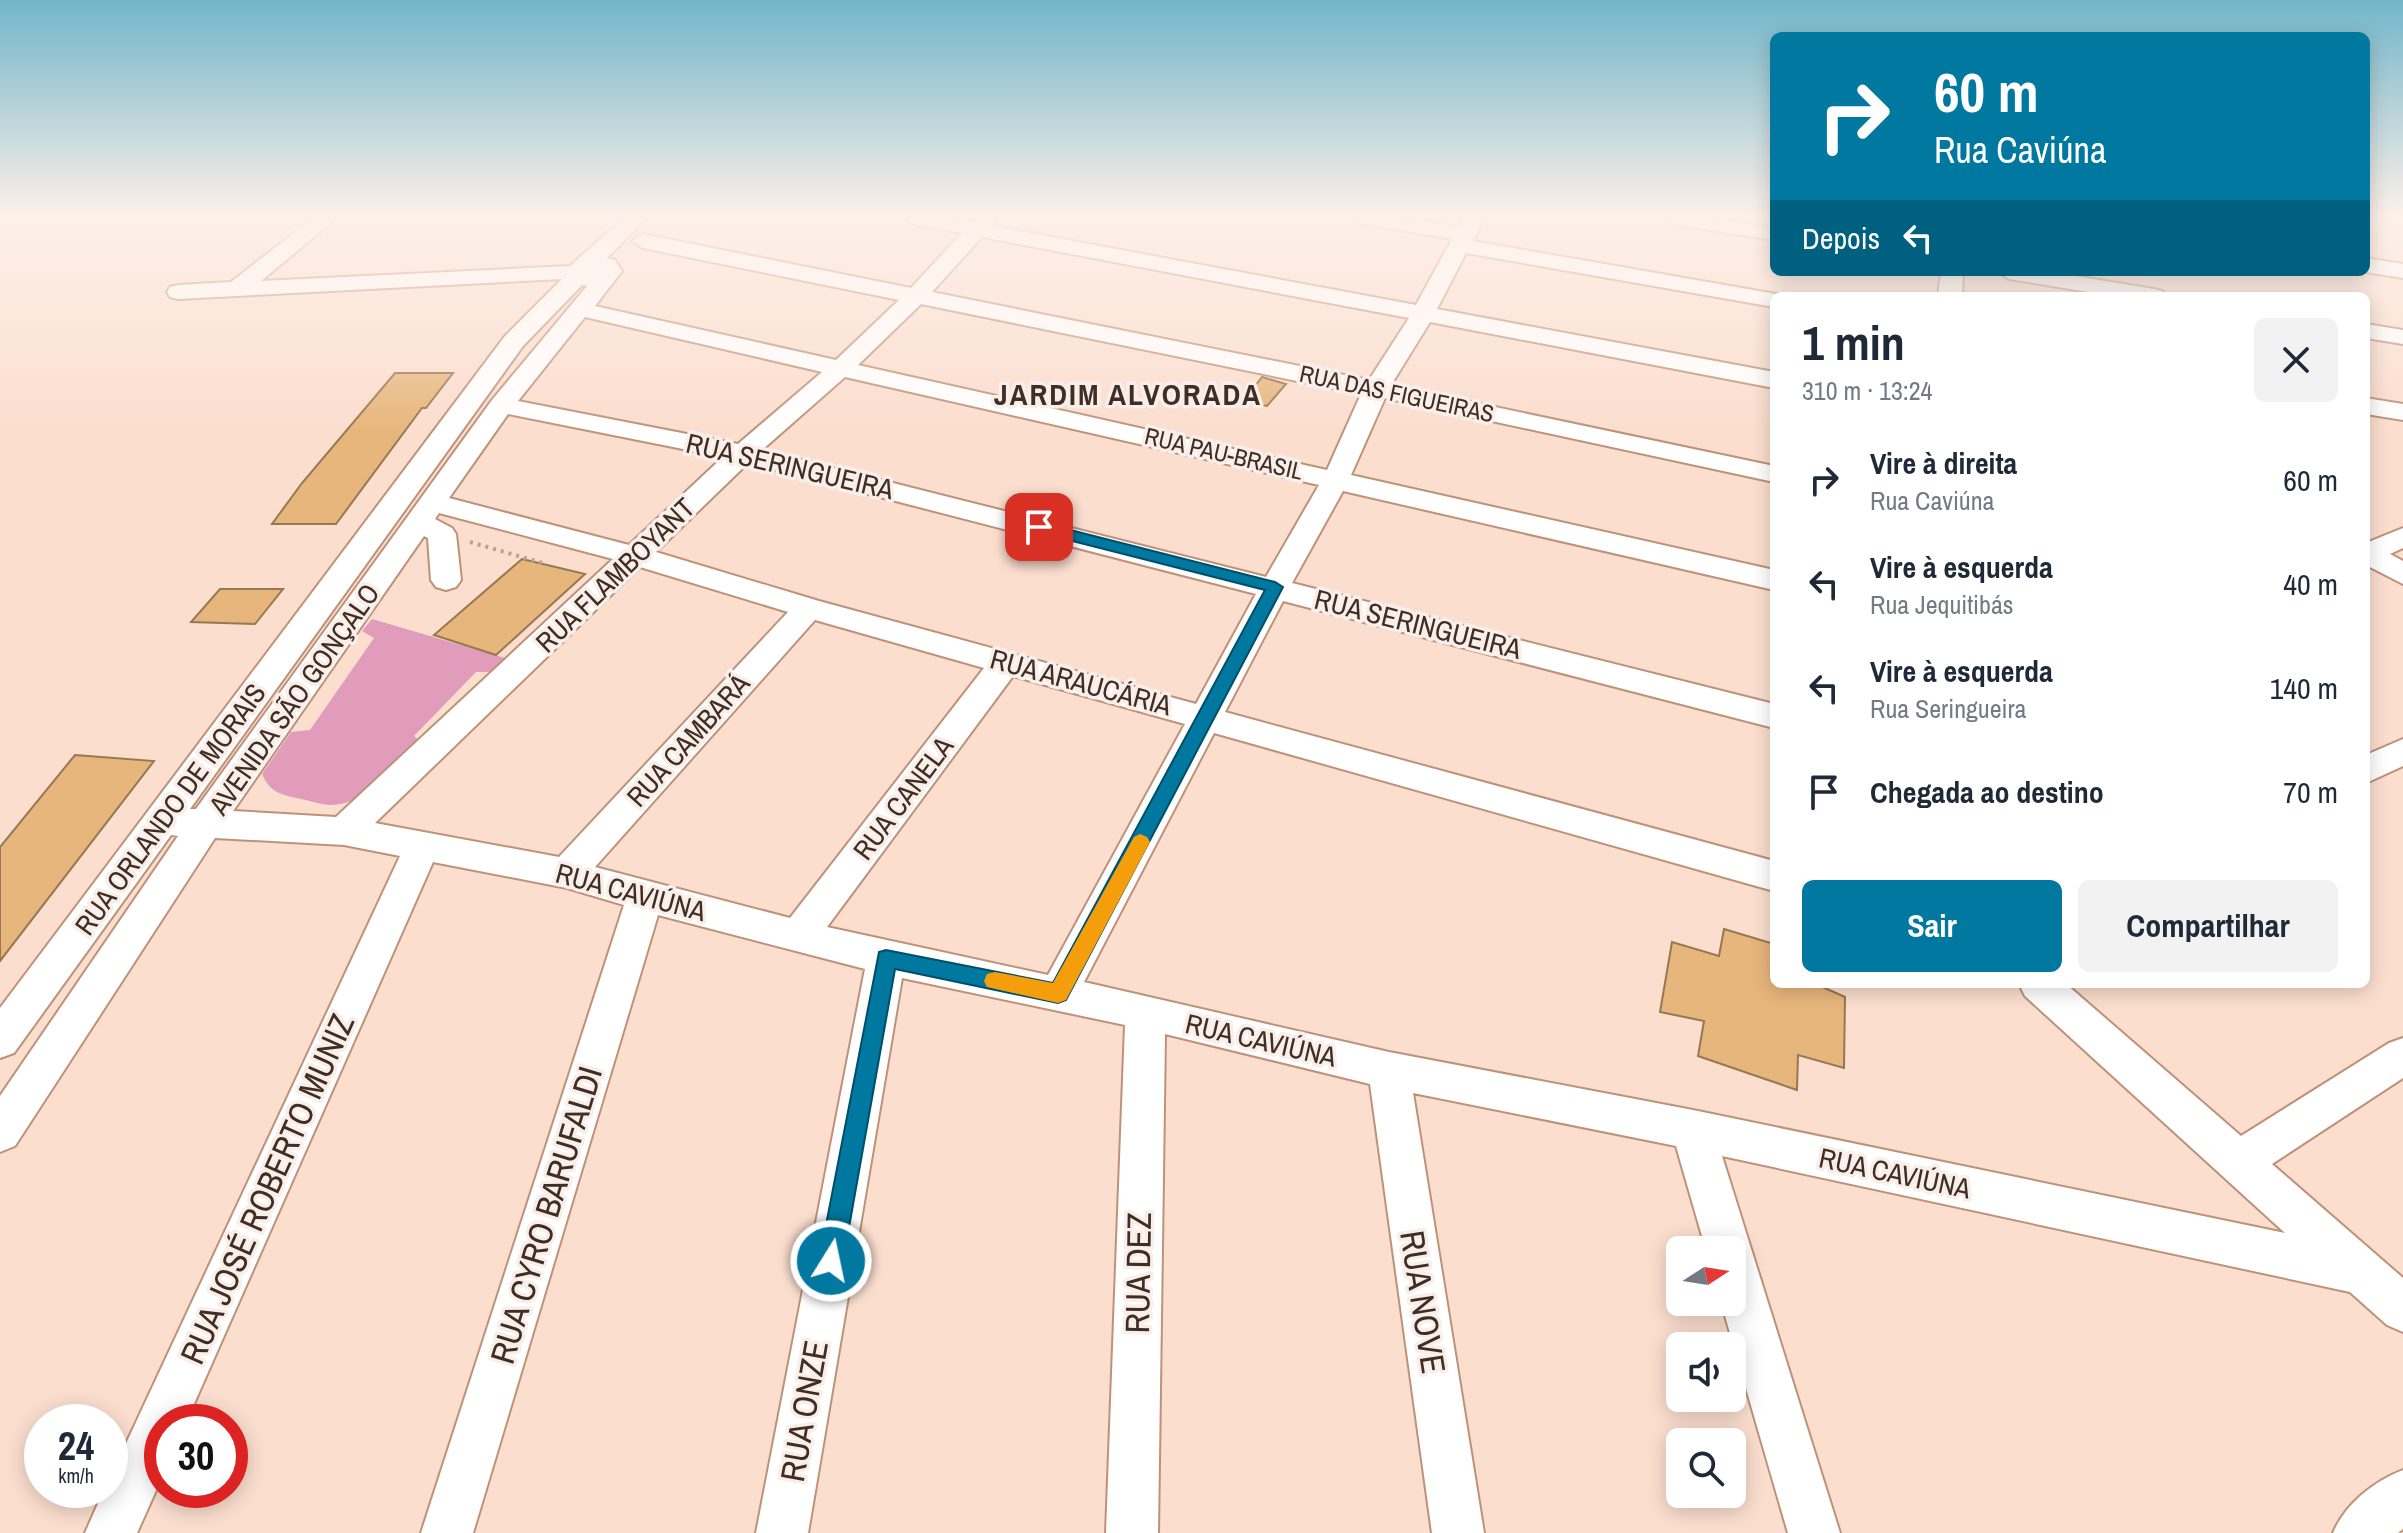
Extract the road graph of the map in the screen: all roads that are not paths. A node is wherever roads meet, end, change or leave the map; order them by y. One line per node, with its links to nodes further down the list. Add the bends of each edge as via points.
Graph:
1 (226, 290): 9 (street)
2 (571, 290): 35 (street, RUA ORLANDO DE MORAIS, via 514,341)
3 (585, 290): 12 (street, AVENIDA SÃO GONÇALO)
4 (895, 290): 10 (street, RUA DAS FIGUEIRAS)
5 (922, 290): 10 (street, RUA FLAMBOYANT)
6 (1304, 290): 13 (street)
7 (1436, 290): 13 (street)
8 (1727, 290): 11 (street)
9 (178, 292)
10 (917, 295): 16 (street, RUA FLAMBOYANT); 18 (street, RUA DAS FIGUEIRAS)
11 (1770, 299)
12 (579, 309): 16 (street, RUA PAU-BRASIL); 19 (street, AVENIDA SÃO GONÇALO)
13 (1423, 314): 17 (street); 18 (street)
14 (2370, 332): 15 (street)
15 (2403, 337)
16 (842, 367): 22 (street, RUA FLAMBOYANT); 24 (street, RUA PAU-BRASIL)
17 (1770, 379)
18 (1376, 389): 23 (street, RUA DAS FIGUEIRAS); 24 (street)
19 (501, 405): 22 (street, RUA SERINGUEIRA); 25 (street, AVENIDA SÃO GONÇALO)
20 (2370, 407): 21 (street)
21 (2403, 412)
22 (743, 453): 29 (street, RUA FLAMBOYANT); 33 (street, RUA SERINGUEIRA)
23 (1770, 473)
24 (1336, 479): 31 (street, RUA PAU-BRASIL); 33 (street)
25 (432, 520): 29 (street, RUA ARAUCÁRIA); 32 (street); 36 (street, AVENIDA SÃO GONÇALO)
26 (2403, 537): 27 (street)
27 (2370, 551)
28 (2370, 555): 30 (street)
29 (636, 556): 34 (street, RUA ARAUCÁRIA); 44 (street, RUA FLAMBOYANT)
30 (2403, 574)
31 (1770, 579)
32 (446, 580)
33 (1275, 587): 38 (street, RUA SERINGUEIRA); 39 (street)
34 (809, 608): 37 (street, RUA ARAUCÁRIA); 46 (street, RUA CAMBARÁ)
35 (292, 643): 36 (street); 42 (street, RUA ORLANDO DE MORAIS)
36 (329, 649): 43 (street, AVENIDA SÃO GONÇALO)
37 (1006, 662): 39 (street, RUA ARAUCÁRIA); 49 (street, RUA CANELA)
38 (1770, 715)
39 (1208, 717): 47 (street, RUA ARAUCÁRIA); 52 (street)
40 (2403, 751): 41 (street)
41 (2370, 768)
42 (160, 821): 43 (street, RUA CAVIÚNA); 54 (street, RUA ORLANDO DE MORAIS)
43 (206, 823): 44 (street, RUA CAVIÚNA); 58 (street, AVENIDA SÃO GONÇALO)
44 (344, 831): 45 (street, RUA CAVIÚNA)
45 (423, 845): 46 (street, RUA CAVIÚNA); 65 (street, RUA JOSÉ ROBERTO MUNIZ)
46 (567, 873): 48 (street, RUA CAVIÚNA)
47 (1770, 875)
48 (645, 897): 49 (street, RUA CAVIÚNA); 66 (street, RUA CYRO BARUFALDI)
49 (800, 934): 50 (street, RUA CAVIÚNA)
50 (886, 958): 52 (street, RUA CAVIÚNA); 67 (street, RUA ONZE)
51 (2044, 988): 59 (street)
52 (1058, 994): 53 (street, RUA CAVIÚNA)
53 (1145, 1012): 56 (street, RUA CAVIÚNA); 68 (street, RUA DEZ)
54 (0, 1040)
55 (2403, 1056): 59 (street)
56 (1389, 1070): 57 (street, RUA CAVIÚNA); 69 (street, RUA NOVE)
57 (1693, 1130): 60 (street); 61 (street, RUA CAVIÚNA)
58 (0, 1132)
59 (2240, 1161): 61 (street)
60 (1725, 1236)
61 (2363, 1272): 63 (street)
62 (1746, 1307): 70 (street)
63 (2403, 1309)
64 (2403, 1495): 71 (street)
65 (111, 1533)
66 (447, 1533)
67 (782, 1533)
68 (1132, 1533)
69 (1458, 1533)
70 (1814, 1533)
71 (2359, 1533)

